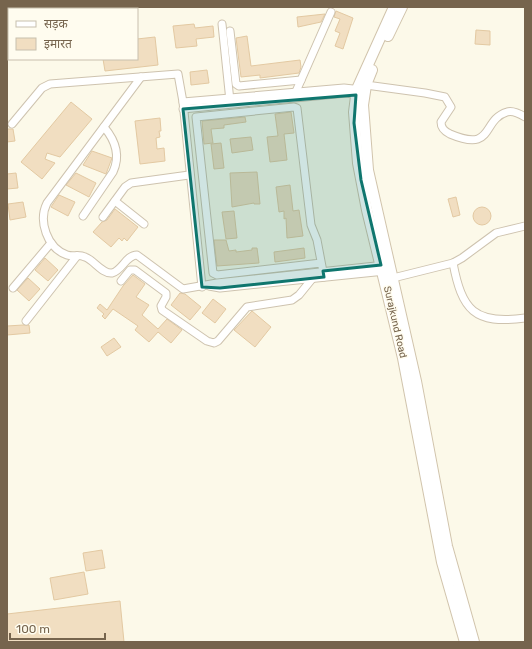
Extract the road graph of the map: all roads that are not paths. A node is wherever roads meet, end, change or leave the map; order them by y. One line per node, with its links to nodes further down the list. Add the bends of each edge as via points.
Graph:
1 (394, 7): 9 (main road, Surajkund Road)
2 (402, 7): 9 (main road, Surajkund Road)
3 (331, 12): 7 (street)
4 (222, 24): 12 (street)
5 (230, 31): 8 (street, via 236,84)
6 (141, 77): 14 (street, via 178,74); 17 (street, via 46,86); 18 (street)
7 (301, 80): 8 (street); 10 (street)
8 (244, 86): 11 (street)
9 (361, 91): 10 (street); 16 (street, via 445,97 451,107 442,122 443,128 448,133 469,139 484,136 497,119 506,113 514,112); 29 (main road, Surajkund Road, via 368,170)
10 (294, 95): 11 (street); 13 (street)
11 (245, 96): 12 (street)
12 (230, 101): 13 (street); 14 (street)
13 (255, 101): 15 (street)
14 (183, 105): 19 (street)
15 (255, 109): 27 (street, via 297,108 311,225); 27 (street, via 196,118 213,273 217,275)
16 (525, 117)
17 (12, 124)
18 (104, 127): 21 (street, via 114,140 116,166); 25 (street, via 45,206 45,228)
19 (189, 175): 20 (street, via 134,181 125,187); 33 (street)
20 (115, 201): 22 (street); 23 (street)
21 (83, 216)
22 (103, 217)
23 (144, 224)
24 (525, 226): 28 (street, via 496,232)
25 (51, 243): 26 (street, via 64,254); 34 (street)
26 (77, 256): 33 (street, via 85,257 110,273 137,255 180,288); 36 (street)
27 (321, 263): 30 (street)
28 (453, 263): 29 (street); 35 (street, via 460,293 472,310 495,318)
29 (388, 270): 30 (street); 37 (main road, Surajkund Road, via 442,562); 38 (main road, Surajkund Road, via 416,381 447,546)
30 (324, 274): 31 (street); 33 (street)
31 (312, 279): 32 (street, via 292,300 247,307 214,342 207,341 162,310 166,293 135,270 130,270); 33 (street, via 220,288)
32 (121, 281)
33 (204, 286)
34 (13, 288)
35 (525, 318)
36 (26, 321)
37 (464, 642)
38 (474, 642)

